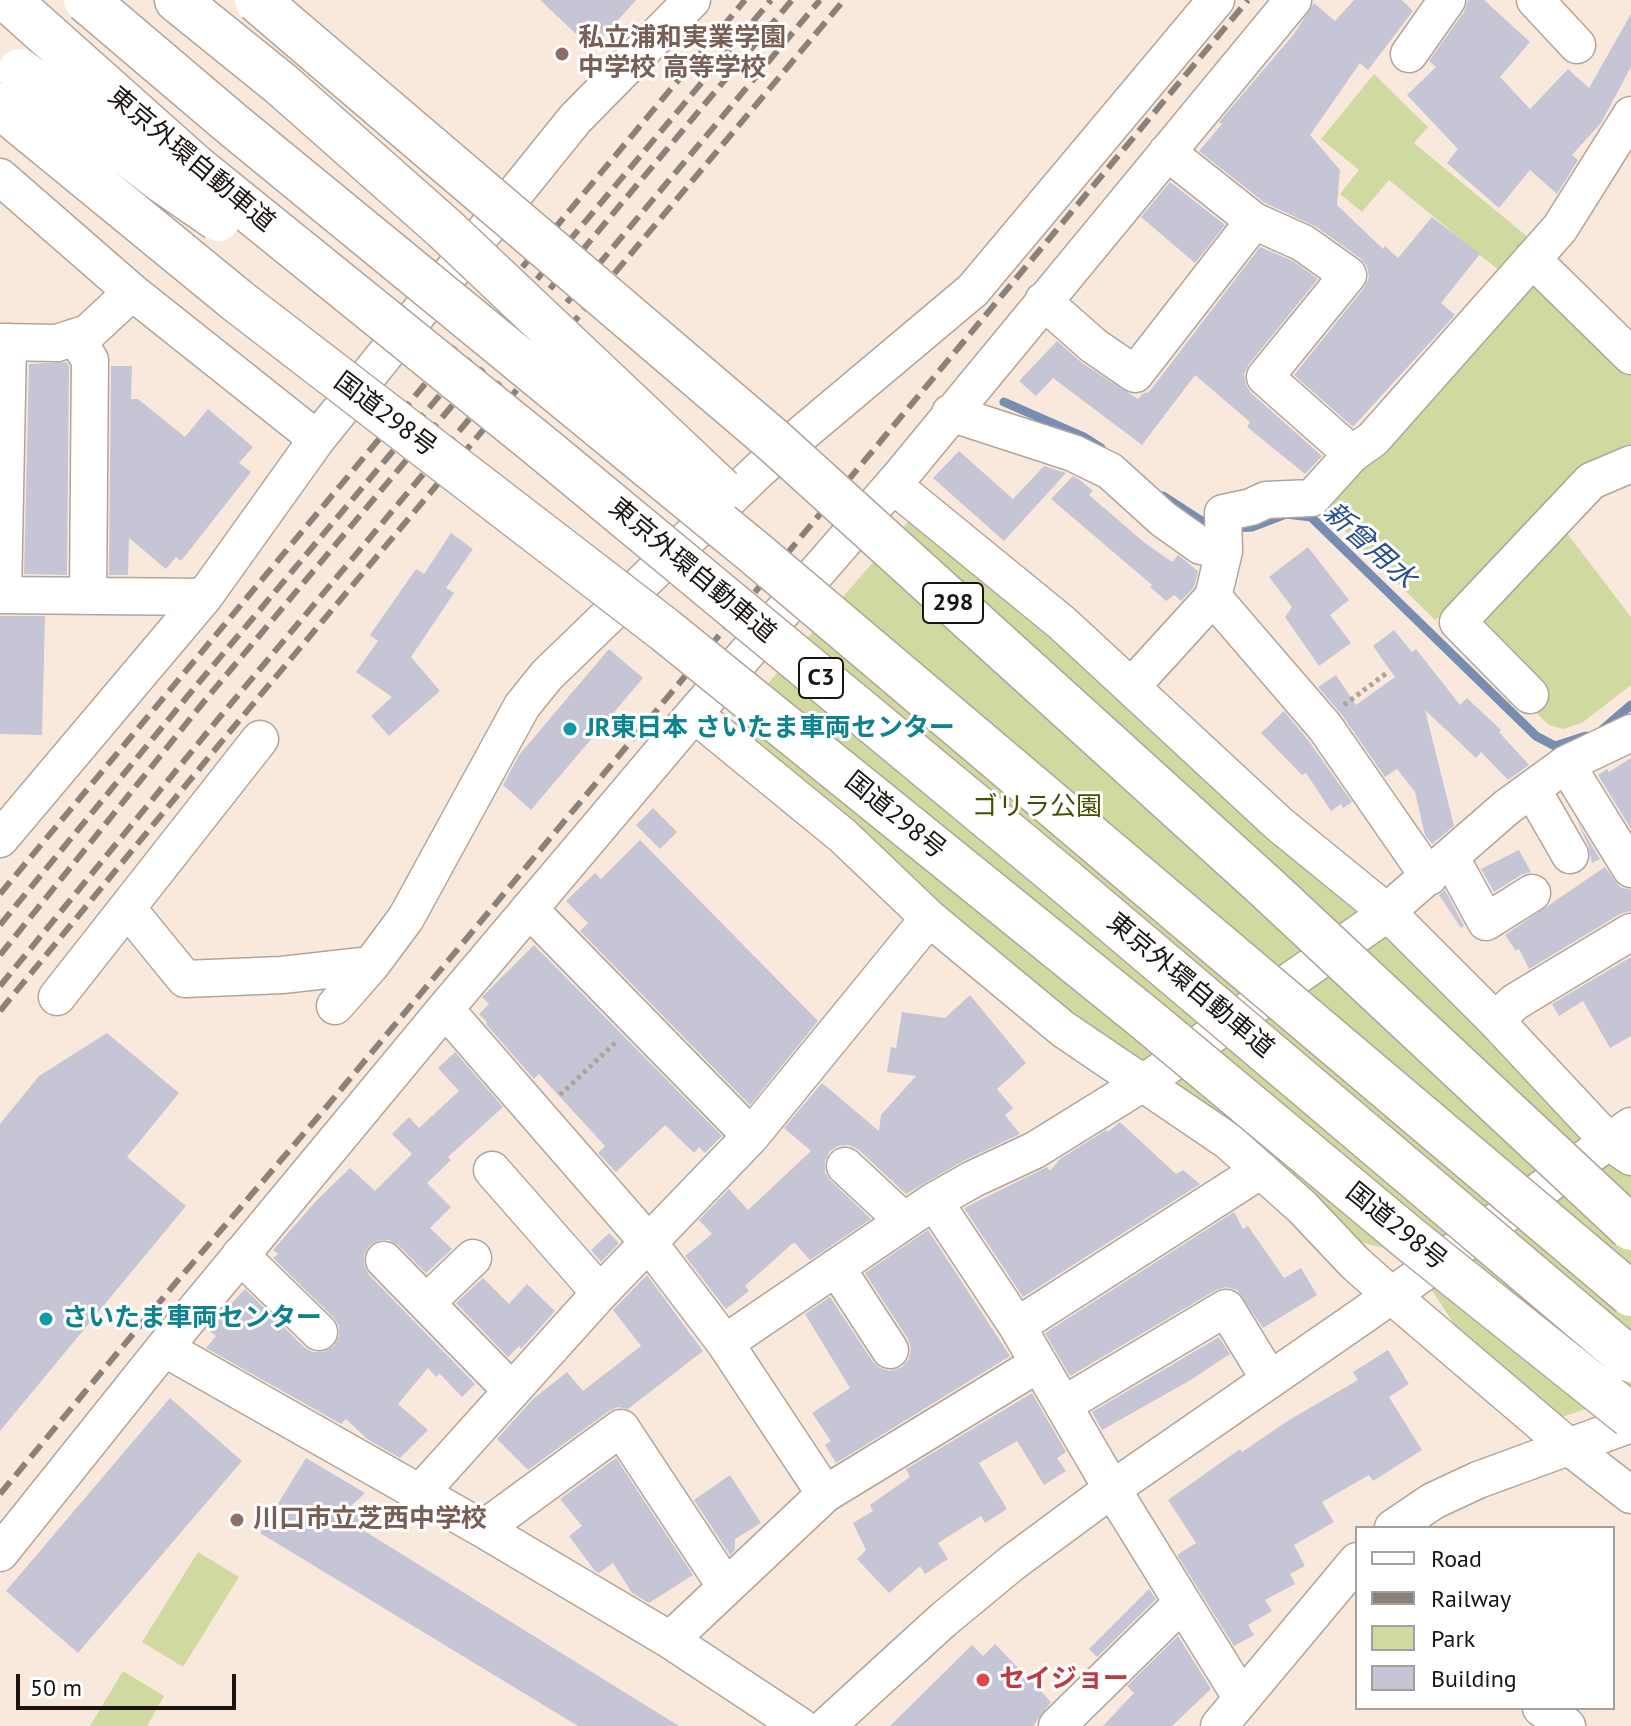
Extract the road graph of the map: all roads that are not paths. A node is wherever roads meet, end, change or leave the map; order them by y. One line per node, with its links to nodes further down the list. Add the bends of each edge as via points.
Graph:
1 (8, 0): 26 (highway, 東京外環自動車道 / C3, bridge, via 194,166)
2 (86, 0): 43 (highway, 東京外環自動車道 / C3, bridge)
3 (177, 0): 43 (highway, bridge, via 444,228 773,539 1018,755)
4 (257, 0): 66 (highway, 298, bridge, via 774,441 1266,887)
5 (692, 0): 25 (street, via 575,119)
6 (1216, 0): 53 (street, via 973,290 760,469 547,675 522,706 406,918)
7 (1293, 0): 15 (street)
8 (1447, 0): 12 (street)
9 (1535, 0): 10 (street)
10 (1577, 45)
11 (0, 52): 26 (highway, bridge, via 163,181)
12 (1409, 54)
13 (0, 106): 86 (highway, 国道298号, bridge, via 239,302 665,630)
14 (1631, 115): 18 (street, via 1560,228)
15 (1167, 152): 17 (street); 20 (street)
16 (0, 177): 19 (street)
17 (1254, 221): 20 (street, via 1135,374); 27 (street, via 1303,243 1348,275 1265,377)
18 (1532, 259): 23 (street); 27 (street, via 1373,439)
19 (132, 292): 21 (street, via 88,333); 25 (street)
20 (1043, 301): 24 (street)
21 (75, 337): 22 (street, via 57,343); 32 (street, via 90,360)
22 (4, 342): 31 (street)
23 (1631, 356)
24 (950, 413): 29 (street); 30 (street, via 1073,453 1110,471 1201,546)
25 (317, 439): 33 (street)
26 (544, 449): 81 (highway, 東京外環自動車道 / C3, bridge)
27 (1352, 454): 30 (street, via 1312,498 1266,500 1223,513)
28 (1631, 464): 36 (street, via 1591,481 1458,622)
29 (893, 485): 35 (street, via 1062,623); 37 (street)
30 (1224, 550): 34 (street)
31 (2, 595): 32 (street)
32 (88, 596): 33 (street)
33 (204, 597): 42 (street)
34 (1213, 597): 35 (street); 45 (street)
35 (1131, 687): 50 (street, via 1279,824)
36 (1530, 695)
37 (694, 714): 49 (street); 51 (street, via 843,836)
38 (260, 739): 48 (street)
39 (1629, 739): 40 (street)
40 (1566, 764): 41 (street); 46 (street)
41 (1532, 789): 44 (street); 45 (street)
42 (0, 839)
43 (1095, 841): 73 (highway, 東京外環自動車道 / C3, bridge)
44 (1570, 855)
45 (1440, 867): 47 (street, via 1486,922); 50 (street)
46 (1631, 869)
47 (1532, 893)
48 (127, 908): 53 (street, via 185,979); 54 (street)
49 (529, 909): 56 (street); 59 (street)
50 (1387, 912): 57 (street); 58 (street)
51 (929, 918): 58 (street, via 1063,1029); 59 (street)
52 (1631, 932): 57 (street, via 1515,1002)
53 (371, 965): 55 (street)
54 (57, 997)
55 (335, 1006)
56 (445, 1009): 67 (street); 68 (street)
57 (1495, 1020): 60 (street)
58 (1143, 1083): 63 (street); 64 (street, via 1035,1150)
59 (751, 1136): 67 (street)
60 (1624, 1142): 74 (street)
61 (845, 1166): 65 (street)
62 (492, 1170): 72 (street)
63 (1261, 1170): 74 (street); 76 (street)
64 (934, 1201): 65 (street); 76 (street)
65 (904, 1221): 71 (street)
66 (1631, 1228)
67 (648, 1242): 72 (street); 78 (street)
68 (240, 1255): 77 (street); 79 (street)
69 (473, 1258): 75 (street)
70 (384, 1260): 75 (street)
71 (836, 1267): 78 (street); 80 (street)
72 (600, 1293): 84 (street)
73 (1631, 1294)
74 (1392, 1296): 83 (street); 88 (street)
75 (426, 1303): 84 (street)
76 (1017, 1326): 82 (street)
77 (319, 1332)
78 (725, 1343): 91 (street)
79 (164, 1348): 90 (street); 95 (street)
80 (890, 1350)
81 (1631, 1360)
82 (1038, 1364): 85 (street); 91 (street)
83 (1270, 1380): 85 (street, via 1226,1308); 89 (street)
84 (512, 1391): 90 (street)
85 (1063, 1405): 89 (street)
86 (1631, 1416)
87 (1631, 1424): 88 (street)
88 (1568, 1446): 92 (street); 93 (street, via 1433,1501)
89 (1112, 1489): 98 (street); 103 (street, via 989,1582)
90 (419, 1494): 94 (street)
91 (825, 1494): 97 (street)
92 (1631, 1495)
93 (1396, 1526)
94 (483, 1529): 97 (street, via 621,1428); 99 (street)
95 (0, 1553)
96 (1353, 1571): 100 (street)
97 (726, 1587): 99 (street)
98 (1182, 1603): 100 (street); 104 (street)
99 (670, 1640): 102 (street)
100 (1241, 1697): 105 (street)
101 (1544, 1710): 106 (street)
102 (800, 1726)
103 (827, 1726)
104 (1057, 1726)
105 (1219, 1726)
106 (1567, 1726)

